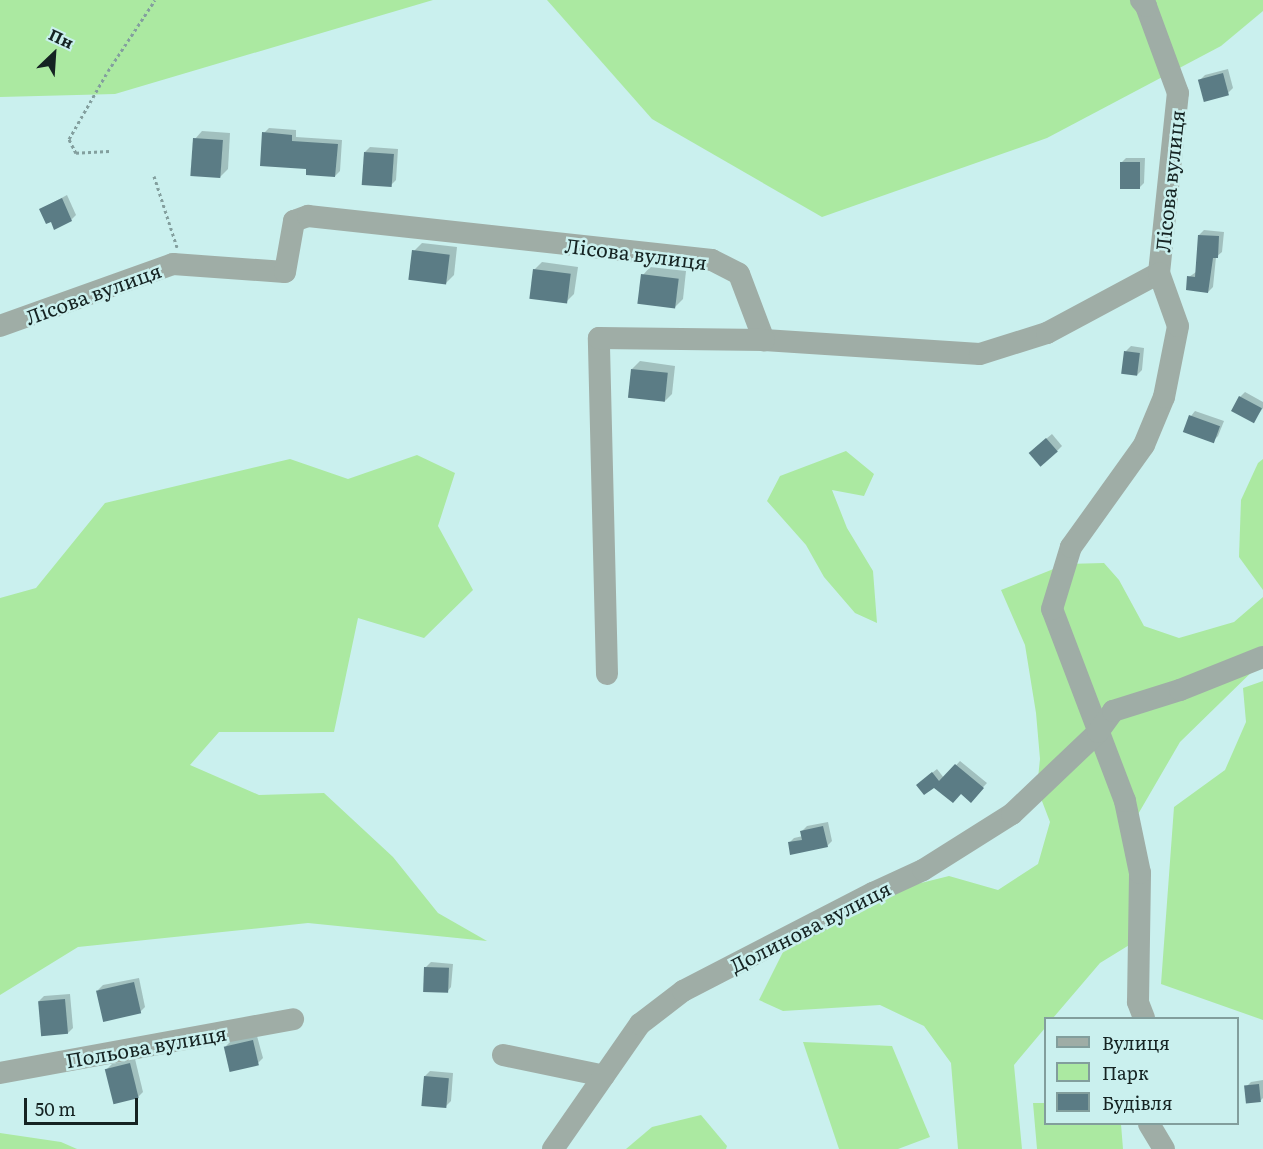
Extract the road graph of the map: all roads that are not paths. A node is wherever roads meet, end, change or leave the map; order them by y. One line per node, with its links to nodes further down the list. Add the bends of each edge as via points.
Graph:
1 (1141, 0): 2 (street, Лісова вулиця, via 1178,93)
2 (1159, 273): 4 (street, Лісова вулиця, via 1047,333 980,354); 7 (street, via 1178,326 1164,397 1144,445 1071,547 1052,609)
3 (0, 326): 4 (street, Лісова вулиця, via 173,264 285,272 294,221 308,216 712,260 739,274)
4 (764, 340): 6 (street, via 599,338)
5 (1263, 657): 7 (street, Долинова вулиця, via 1113,711)
6 (607, 674)
7 (1098, 732): 8 (street, via 1125,801 1140,873 1138,1002); 12 (street, Долинова вулиця, via 1012,814 923,870 683,990 640,1024)
8 (1144, 1017)
9 (293, 1019): 11 (street, Польова вулиця)
10 (504, 1055): 12 (street)
11 (0, 1073)
12 (604, 1076): 14 (street, Долинова вулиця)
13 (1150, 1125): 15 (street)
14 (553, 1149)
15 (1164, 1149)

